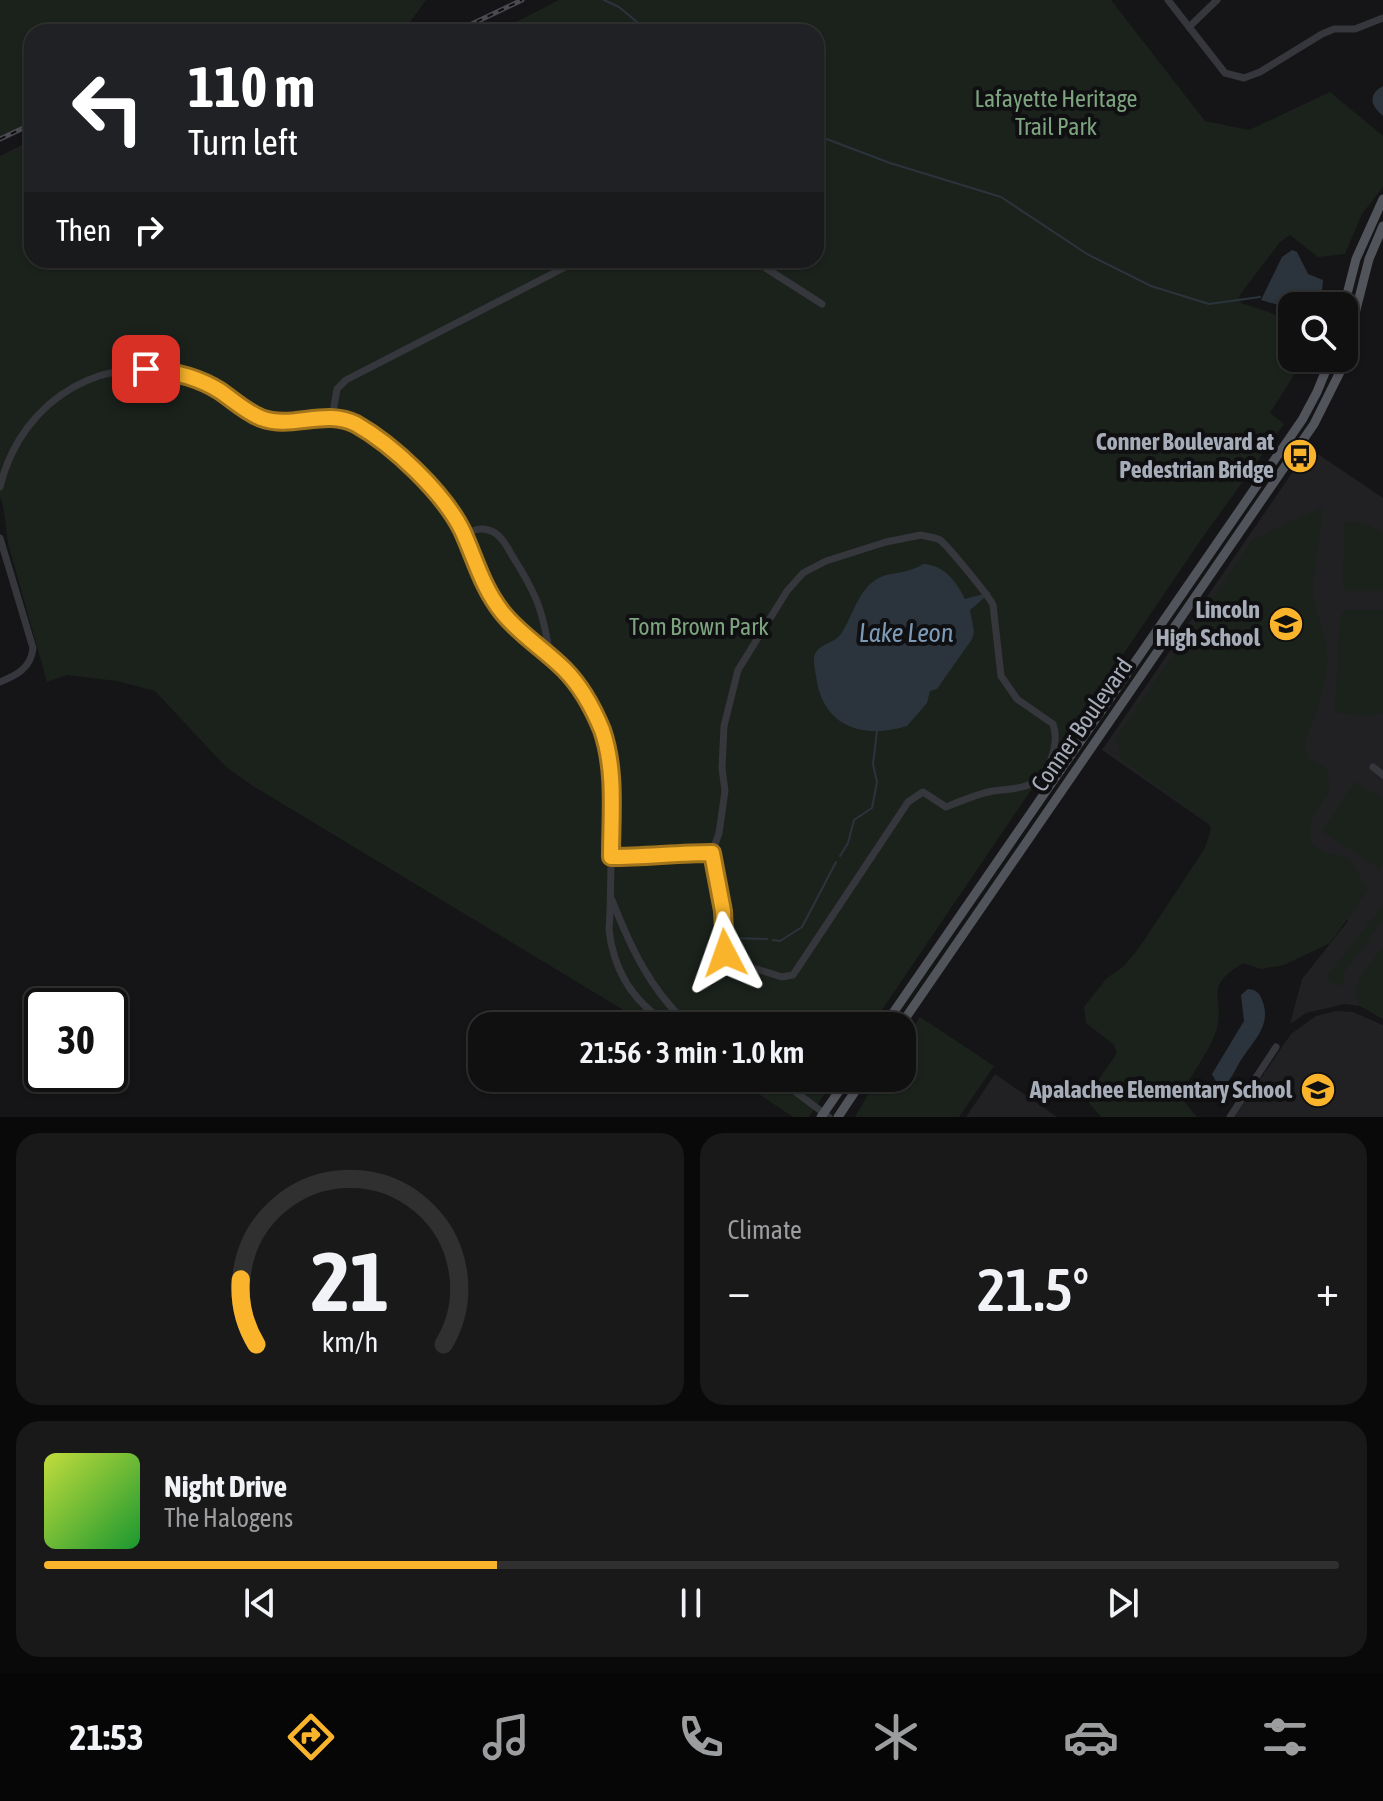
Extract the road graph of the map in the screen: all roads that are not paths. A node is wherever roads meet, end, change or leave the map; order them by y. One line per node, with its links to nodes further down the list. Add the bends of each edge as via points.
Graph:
1 (1168, 0): 4 (street)
2 (1217, 0): 4 (street)
3 (1383, 18): 4 (street, via 1322,34 1244,78 1225,73)
4 (1189, 27)
5 (1383, 199): 9 (main road)
6 (1383, 226): 14 (main road, Conner Boulevard, via 1369,259 1340,372)
7 (563, 268): 12 (street, via 346,380 337,389)
8 (766, 268): 10 (street)
9 (1348, 292)
10 (822, 304)
11 (1325, 372): 13 (main road, Conner Boulevard)
12 (332, 417): 15 (street, via 270,420 185,375 146,369 109,374 70,389 37,415 13,449); 16 (street, via 360,427 405,462 445,502)
13 (1288, 440): 14 (main road); 24 (main road, Conner Boulevard)
14 (1299, 447): 25 (main road, Conner Boulevard)
15 (0, 487)
16 (464, 534): 18 (street, via 491,597); 18 (street, via 483,529 501,538 535,593)
17 (0, 538): 19 (street, via 33,648 22,672)
18 (550, 658): 23 (street, via 576,682 603,733 610,773)
19 (0, 682)
20 (1373, 767): 21 (street)
21 (1383, 775)
22 (712, 853): 22 (street, via 725,791 724,726 738,670 787,591 803,573 841,556 921,535 941,541 990,598 1001,676 1010,692 1056,731 1053,754 1034,783 946,807 923,792 908,802 789,977 727,958); 23 (street)
23 (611, 857): 26 (street)
24 (993, 867): 25 (main road); 29 (main road, Conner Boulevard)
25 (1004, 874): 30 (main road, Conner Boulevard)
26 (611, 897): 27 (street, via 610,941 620,974); 28 (street, via 635,955)
27 (653, 1012)
28 (677, 1012)
29 (894, 1012)
30 (910, 1012)
31 (1276, 1047): 37 (street)
32 (795, 1092): 35 (street)
33 (839, 1092): 35 (main road)
34 (855, 1092): 36 (main road)
35 (825, 1115)
36 (838, 1117)
37 (1230, 1117)

